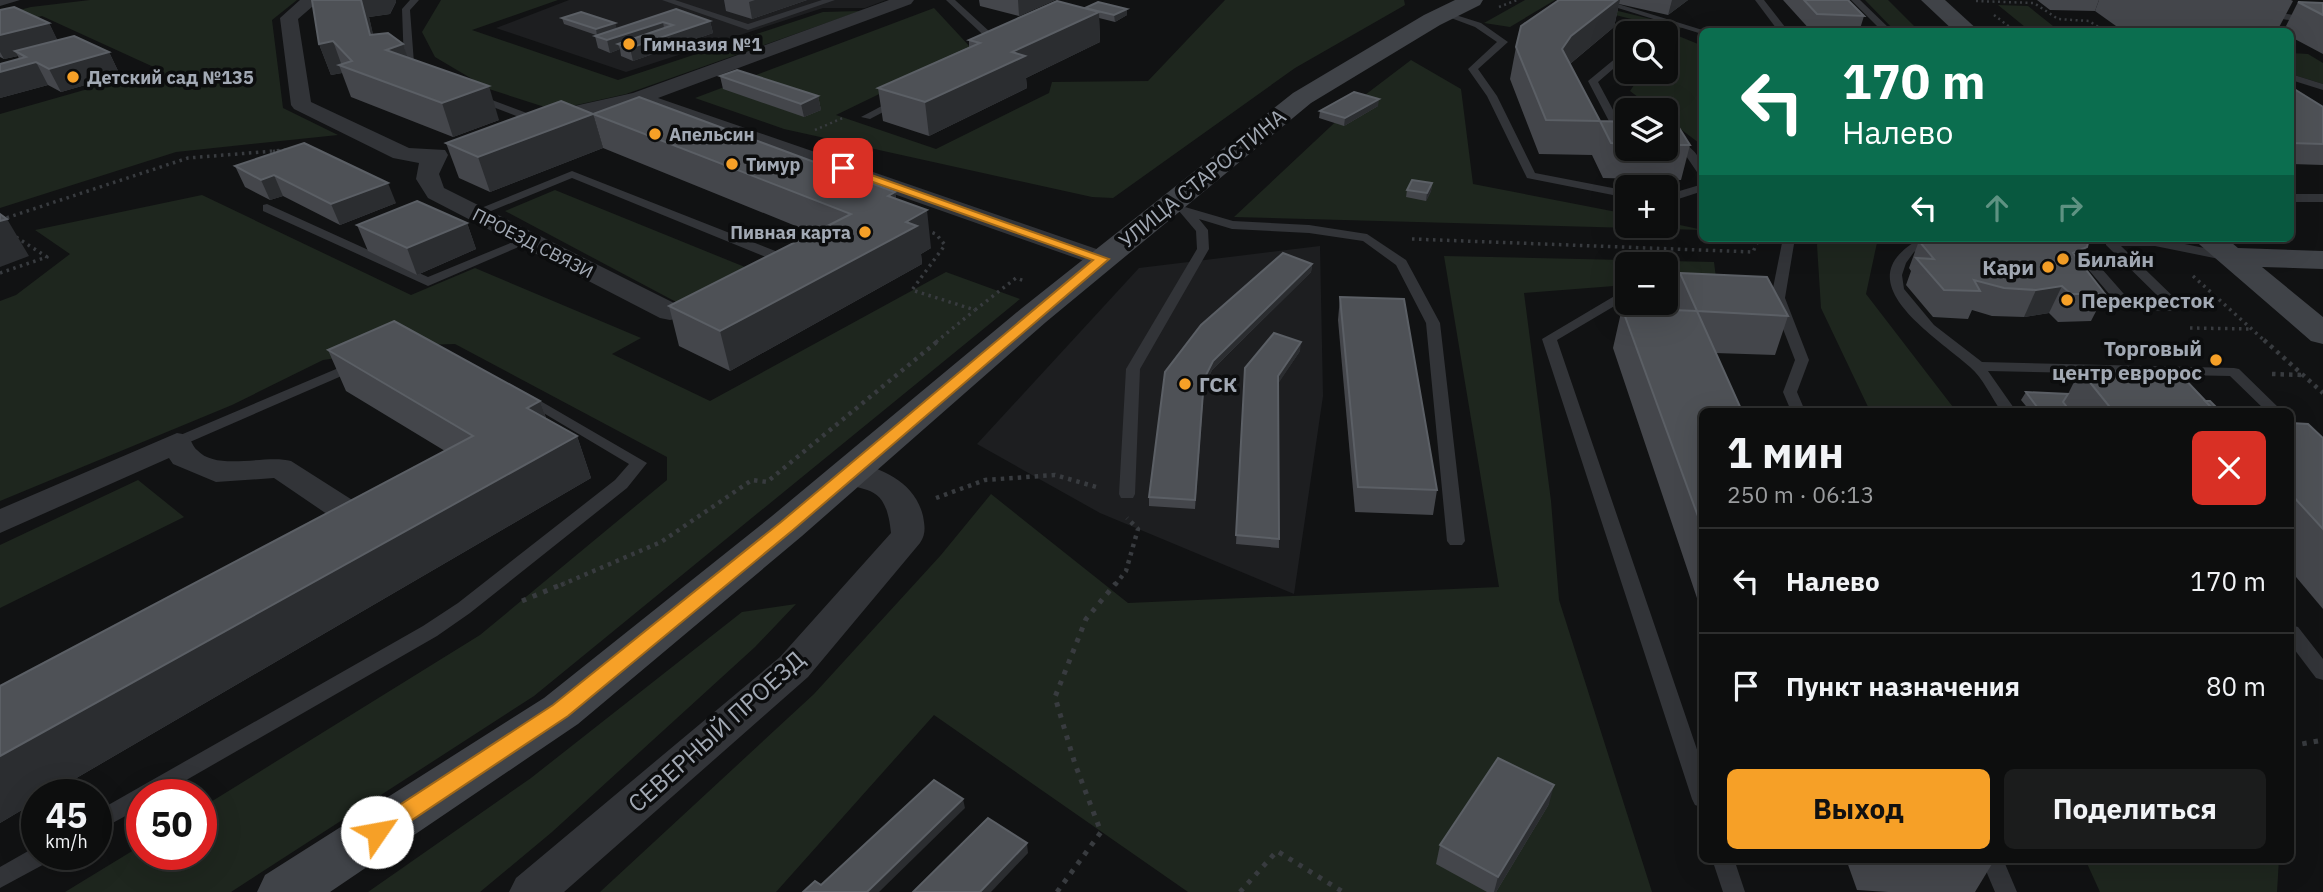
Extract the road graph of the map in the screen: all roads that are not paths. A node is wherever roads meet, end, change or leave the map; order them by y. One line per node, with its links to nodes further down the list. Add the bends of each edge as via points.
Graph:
1 (16, 0): 12 (lane)
2 (311, 0): 34 (street, via 289,18 301,105 401,153)
3 (415, 0): 22 (lane, via 406,9 409,64)
4 (666, 0): 5 (lane, via 748,27)
5 (831, 0)
6 (905, 0): 27 (street)
7 (950, 0): 20 (lane, via 1001,47)
8 (1595, 0): 19 (lane)
9 (1759, 0): 16 (lane)
10 (1855, 0): 17 (lane)
11 (1932, 0): 18 (main road)
12 (0, 3)
13 (1460, 4): 37 (lane, via 1478,25 1508,38 1473,69 1492,96 1531,176); 42 (main road, УЛИЦА СТАРОСТИНА, via 1302,99)
14 (2255, 13): 15 (lane)
15 (2323, 23)
16 (1781, 28)
17 (1885, 28)
18 (1964, 28)
19 (1699, 30)
20 (989, 53)
21 (1615, 62): 30 (lane, via 1593,81)
22 (428, 75)
23 (2294, 78): 24 (lane)
24 (2323, 87)
25 (460, 90): 29 (lane)
26 (913, 94): 28 (lane)
27 (639, 98): 29 (street); 54 (street)
28 (866, 117)
29 (536, 120): 31 (street)
30 (1615, 123)
31 (511, 129)
32 (1678, 143): 35 (lane)
33 (462, 147): 34 (street)
34 (438, 155): 43 (street, ПРОЕЗД СВЯЗИ, via 427,165 428,184)
35 (1699, 167)
36 (1699, 188): 38 (lane)
37 (1615, 192)
38 (1678, 195)
39 (2294, 198): 40 (lane)
40 (2323, 198)
41 (267, 208): 44 (lane, via 428,282)
42 (1176, 210): 54 (main road, УЛИЦА СТАРОСТИНА); 69 (lane, via 1202,230 1203,249 1133,369); 71 (lane, via 1232,225 1367,238 1401,263 1433,323)
43 (475, 213): 44 (street, ПРОЕЗД СВЯЗИ); 53 (lane, via 572,174)
44 (529, 240): 59 (street, ПРОЕЗД СВЯЗИ)
45 (1788, 242): 64 (lane, via 1772,298 1802,360 1790,392)
46 (1923, 242): 62 (lane, via 1900,262 1895,275 1897,290 1929,328)
47 (2065, 242): 49 (lane, via 2075,246 2127,310 2177,307)
48 (2110, 242): 51 (lane)
49 (2110, 242)
50 (2155, 242): 52 (lane)
51 (2155, 242)
52 (2218, 248): 55 (main road); 60 (main road)
53 (783, 259)
54 (1102, 259): 68 (main road, УЛИЦА СТАРОСТИНА)
55 (2323, 260)
56 (1678, 293): 57 (lane)
57 (1716, 295)
58 (1615, 300): 76 (lane, via 1549,339)
59 (670, 312)
60 (2323, 334)
61 (372, 361): 67 (lane, via 347,366)
62 (1978, 366): 65 (lane); 66 (lane, via 2234,372)
63 (509, 387): 75 (lane, via 639,463 621,484 464,608)
64 (1797, 408)
65 (2006, 408)
66 (2271, 408)
67 (177, 442): 70 (street); 72 (street, via 184,457 216,472 280,468 367,525)
68 (852, 471): 81 (main road, УЛИЦА СТАРОСТИНА, via 561,711); 82 (street, СЕВЕРНЫЙ ПРОЕЗД, via 894,489 906,508 908,535 794,667)
69 (1127, 494)
70 (0, 522)
71 (1456, 541)
72 (330, 545)
73 (2294, 636): 74 (lane)
74 (2323, 674)
75 (171, 779)
76 (1699, 787)
77 (1724, 863): 83 (lane)
78 (1994, 863): 84 (lane)
79 (21, 866): 80 (lane)
80 (0, 878)
81 (285, 892)
82 (532, 892)
83 (1734, 892)
84 (2006, 892)

